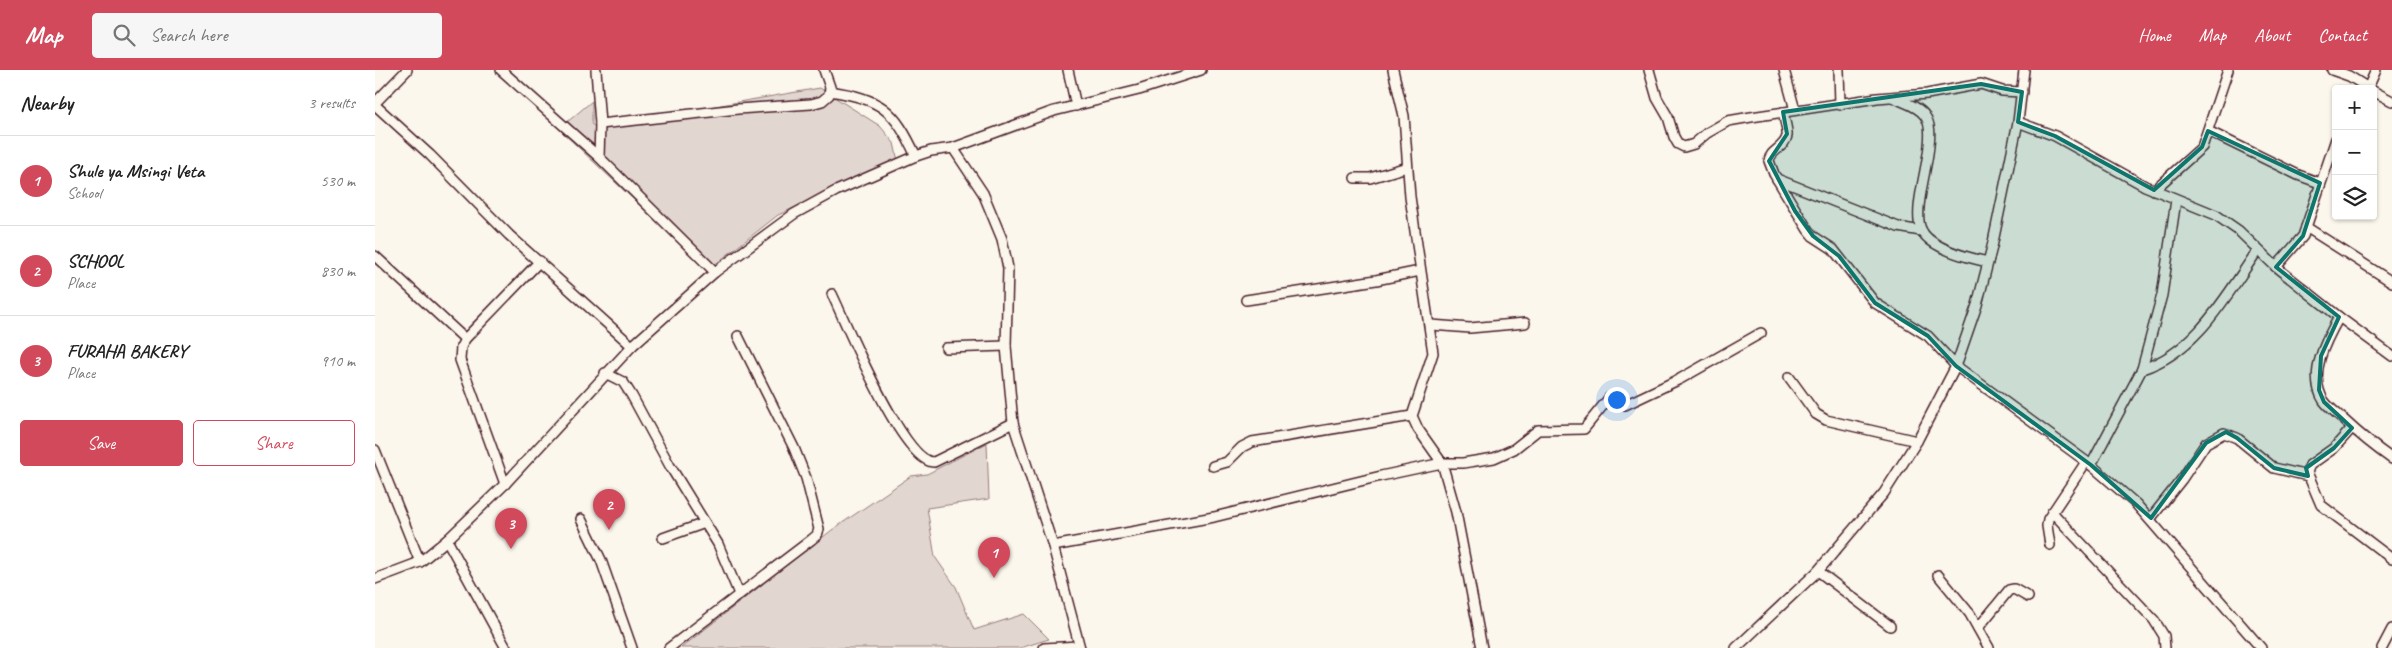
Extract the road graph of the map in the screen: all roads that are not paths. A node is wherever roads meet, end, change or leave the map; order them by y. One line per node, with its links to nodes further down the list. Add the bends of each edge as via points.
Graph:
1 (407, 70): 24 (street)
2 (501, 70): 35 (street)
3 (596, 70): 30 (street)
4 (824, 70): 19 (street)
5 (1068, 70): 26 (street)
6 (1201, 70): 15 (street)
7 (1393, 70): 36 (street, via 1404,116)
8 (1649, 70): 28 (street, via 1674,137 1684,147 1694,144 1728,121)
9 (1784, 70): 27 (street)
10 (1839, 70): 25 (street)
11 (2024, 70): 20 (street)
12 (2228, 70): 31 (street)
13 (2332, 70): 16 (street)
14 (2376, 70): 18 (street)
15 (1190, 72): 26 (street)
16 (2349, 73): 17 (street)
17 (2357, 85)
18 (2371, 85)
19 (830, 91): 30 (street, via 827,97 811,104); 34 (street, via 862,97 880,105 900,124)
20 (2022, 92): 22 (street, via 2002,91 1981,84); 29 (street)
21 (2377, 92): 23 (street)
22 (1892, 97): 25 (street); 43 (street, via 1923,112 1929,126)
23 (2392, 100)
24 (375, 104): 46 (street, via 509,236)
25 (1840, 105): 27 (street)
26 (1076, 106): 32 (street, via 1035,117)
27 (1795, 110): 28 (street)
28 (1783, 112): 38 (street, via 1787,138 1769,157)
29 (2018, 122): 40 (street, via 2055,136); 47 (street)
30 (599, 124): 35 (street)
31 (2208, 131): 39 (street); 40 (street, via 2202,147)
32 (953, 148): 34 (street); 61 (street, via 983,193 1002,239 1008,278)
33 (2332, 151): 39 (street)
34 (916, 156): 50 (street, via 806,206)
35 (599, 157): 50 (street)
36 (1407, 167): 37 (street, via 1370,178); 49 (street)
37 (1355, 178)
38 (1777, 178): 43 (street, via 1898,227); 64 (street, via 1808,230 1839,256 1866,294 1928,336)
39 (2320, 183): 42 (street)
40 (2154, 190): 41 (street)
41 (2176, 200): 44 (street, via 2216,215); 65 (street, via 2163,294)
42 (2306, 227): 48 (street, via 2298,243); 51 (street)
43 (1921, 231): 47 (street, via 1953,253)
44 (2259, 250): 48 (street); 65 (street, via 2205,325 2171,356)
45 (375, 256): 59 (street)
46 (539, 261): 59 (street); 60 (street)
47 (1988, 262): 64 (street)
48 (2276, 267): 54 (street)
49 (1420, 271): 53 (street); 56 (street)
50 (715, 272): 60 (street)
51 (2392, 282)
52 (832, 294): 69 (street, via 883,401 919,457 934,462)
53 (1246, 300)
54 (2339, 317): 63 (street); 70 (street, via 2321,356 2319,390 2325,402)
55 (1525, 323): 56 (street, via 1470,328)
56 (1431, 325): 68 (street, via 1433,353)
57 (1761, 333): 74 (street, via 1680,379 1625,405 1609,398 1584,429 1538,430 1508,453 1479,461)
58 (739, 336): 92 (street, via 801,462 819,529 811,540)
59 (465, 339): 78 (street, via 460,360)
60 (631, 346): 66 (street)
61 (1006, 346): 62 (street); 69 (street)
62 (946, 348)
63 (2392, 356)
64 (1956, 366): 71 (street); 75 (street)
65 (2142, 369): 75 (street)
66 (605, 373): 78 (street); 82 (street, via 623,382 633,396)
67 (1789, 377): 71 (street, via 1817,414 1826,420)
68 (1412, 416): 74 (street); 76 (street, via 1252,442 1227,462)
69 (1013, 423): 86 (street)
70 (2352, 428): 73 (street); 77 (street, via 2334,448 2310,465)
71 (1917, 441): 89 (street, via 1884,493)
72 (375, 450): 88 (street)
73 (2392, 459)
74 (1442, 463): 86 (street, via 1214,517); 103 (street, via 1456,512)
75 (2089, 464): 79 (street); 80 (street)
76 (1213, 466)
77 (2308, 476): 80 (street, via 2274,468 2237,438 2224,433 2206,443); 87 (street, via 2321,505)
78 (505, 484): 84 (street)
79 (2052, 512): 85 (street, via 2047,522); 105 (street, via 2154,620 2164,636)
80 (2151, 518): 106 (street)
81 (581, 519): 100 (street, via 601,560)
82 (705, 523): 83 (street); 92 (street, via 718,544)
83 (663, 538)
84 (447, 540): 88 (street); 99 (street)
85 (2051, 545)
86 (1053, 546): 98 (street)
87 (2392, 559)
88 (420, 562): 91 (street)
89 (1818, 572): 94 (street); 104 (street)
90 (1938, 575): 95 (street)
91 (375, 579)
92 (739, 594): 101 (street)
93 (2028, 597): 95 (street, via 2014,589 2009,590)
94 (1890, 626)
95 (1978, 628): 97 (street)
96 (2392, 629): 107 (street)
97 (1984, 646)
98 (1080, 647): 102 (street)
99 (506, 648)
100 (632, 648)
101 (669, 648)
102 (1044, 648)
103 (1482, 648)
104 (1736, 648)
105 (2165, 648)
106 (2261, 648)
107 (2382, 648)

